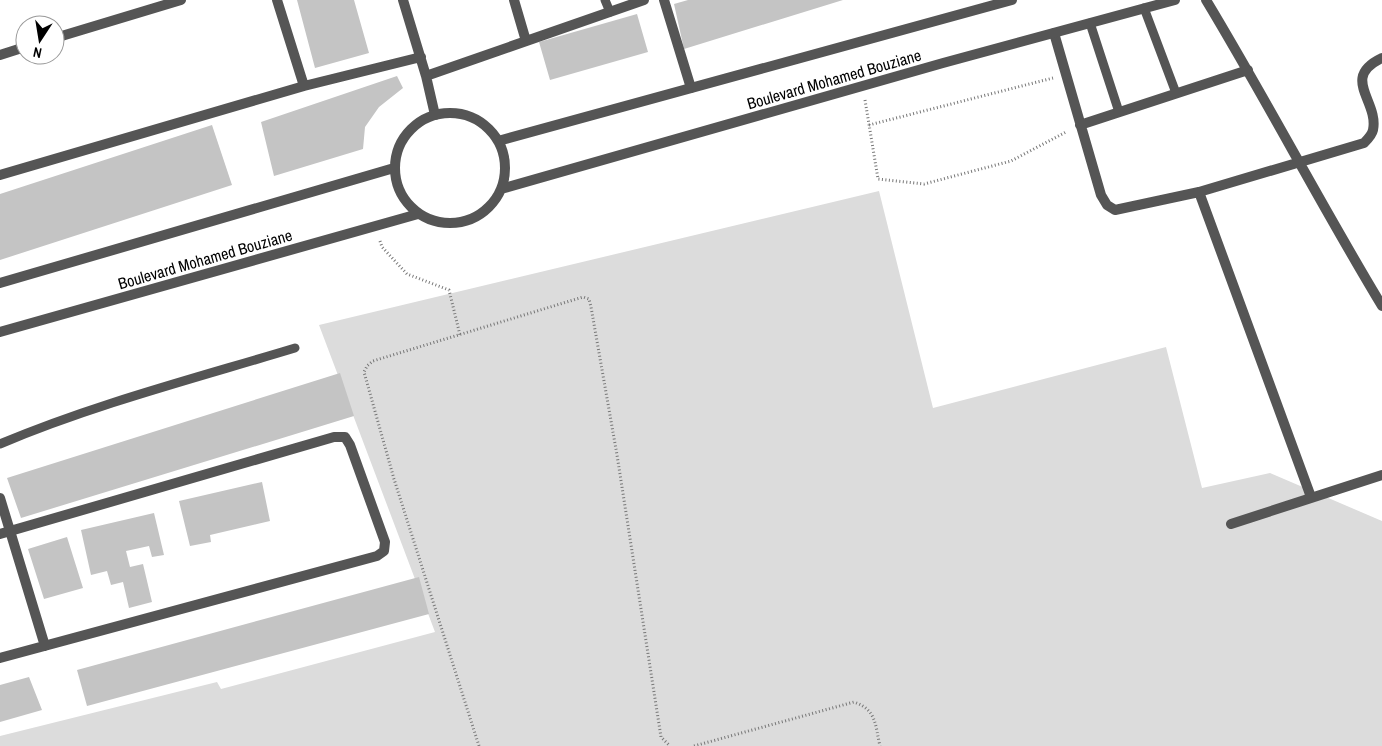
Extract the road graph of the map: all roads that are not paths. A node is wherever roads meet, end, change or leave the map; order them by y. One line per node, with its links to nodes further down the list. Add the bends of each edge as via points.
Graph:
1 (277, 0): 23 (street)
2 (403, 0): 19 (street)
3 (514, 0): 16 (street)
4 (605, 0): 12 (lane)
5 (644, 0): 12 (street)
6 (664, 0): 24 (street)
7 (1012, 0): 24 (street, Boulevard Mohamed Bouziane)
8 (1175, 0): 11 (street, Boulevard Mohamed Bouziane)
9 (1206, 0): 21 (street)
10 (176, 1): 15 (street)
11 (1144, 8): 13 (street, Boulevard Mohamed Bouziane); 25 (lane)
12 (610, 12): 16 (street)
13 (1090, 23): 14 (street, Boulevard Mohamed Bouziane); 26 (lane)
14 (1054, 33): 28 (street); 33 (street, Boulevard Mohamed Bouziane)
15 (65, 35)
16 (526, 41): 22 (street)
17 (15, 51): 18 (street)
18 (0, 55)
19 (421, 57): 22 (street); 23 (street)
20 (1382, 58): 30 (street, via 1364,72 1362,84 1373,119 1373,132 1364,144)
21 (1248, 70): 25 (street); 30 (street)
22 (426, 76): 27 (street)
23 (304, 86): 32 (street)
24 (691, 88): 29 (street, Boulevard Mohamed Bouziane)
25 (1176, 93): 26 (street)
26 (1120, 112): 28 (street)
27 (435, 114): 29 (street, via 471,117 487,127); 31 (street, via 406,134 397,149)
28 (1080, 125): 34 (street, via 1101,195 1115,210)
29 (498, 142): 33 (street, via 504,157)
30 (1299, 162): 34 (street); 37 (street)
31 (394, 168): 35 (street, via 397,187 405,202); 36 (street, Boulevard Mohamed Bouziane)
32 (0, 176)
33 (501, 189): 35 (street, via 482,213 456,223 436,222)
34 (1199, 192): 42 (street)
35 (418, 214): 38 (street, Boulevard Mohamed Bouziane)
36 (0, 283)
37 (1382, 306)
38 (0, 332)
39 (295, 348): 40 (lane, via 38,428)
40 (0, 444)
41 (1382, 475): 42 (street)
42 (1311, 497): 44 (street)
43 (0, 498): 45 (street)
44 (1232, 524)
45 (11, 531): 46 (street); 47 (street); 47 (street, via 339,437 345,438 350,445 385,542 384,551 378,556)
46 (0, 534)
47 (45, 646): 48 (street)
48 (0, 658)

